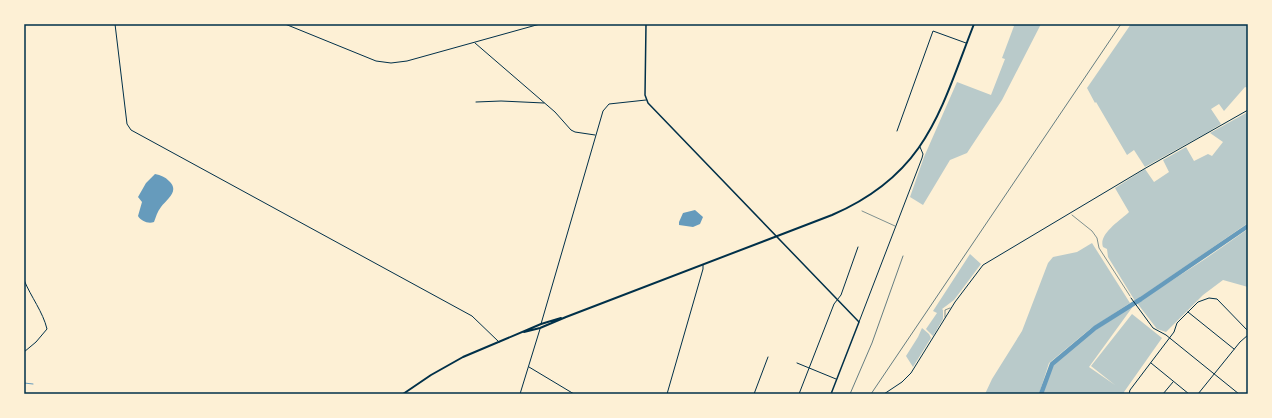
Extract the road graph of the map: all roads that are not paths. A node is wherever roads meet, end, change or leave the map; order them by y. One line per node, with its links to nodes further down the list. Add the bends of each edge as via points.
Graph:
1 (115, 24): 34 (street, via 127,124 131,130 472,316)
2 (285, 24): 6 (street, via 368,58 391,64)
3 (540, 24): 6 (street)
4 (646, 24): 8 (street)
5 (974, 24): 7 (main road)
6 (475, 42): 10 (street)
7 (966, 43): 12 (street, via 933,31); 14 (main road, via 939,112)
8 (646, 100): 13 (street, via 609,104 603,111); 17 (street)
9 (476, 102): 10 (street, via 500,100)
10 (544, 103): 13 (street, via 571,130)
11 (1248, 110): 23 (street, via 983,265)
12 (897, 131)
13 (596, 135): 28 (street)
14 (920, 147): 16 (street, via 923,154); 17 (main road, via 896,175 866,198 839,212)
15 (862, 211): 16 (lane)
16 (896, 226): 27 (street)
17 (776, 236): 19 (main road); 22 (street)
18 (858, 247): 22 (street)
19 (703, 264): 25 (main road); 48 (street)
20 (24, 280): 36 (street, via 44,319 46,329)
21 (1132, 298): 33 (street, via 1153,328)
22 (837, 300): 27 (street); 41 (street)
23 (951, 308): 26 (street); 26 (lane, via 945,310)
24 (1188, 312): 30 (street, via 1198,302 1209,298 1216,299); 33 (street, via 1177,323); 35 (street)
25 (566, 317): 28 (main road); 29 (main road)
26 (946, 318): 52 (street, via 911,373)
27 (859, 322): 43 (street)
28 (541, 324): 31 (main road)
29 (540, 328): 31 (main road); 40 (street)
30 (1248, 331)
31 (524, 332): 34 (main road)
32 (1248, 335): 35 (street)
33 (1170, 338): 39 (street); 42 (street)
34 (500, 342): 45 (main road, via 452,363)
35 (1234, 349): 42 (street)
36 (24, 352)
37 (768, 357): 49 (street)
38 (797, 363): 41 (street)
39 (1151, 363): 44 (street); 53 (street)
40 (529, 367): 46 (street); 47 (street)
41 (809, 368): 43 (street); 50 (street)
42 (1215, 374): 56 (street); 57 (street)
43 (836, 379): 51 (street)
44 (1173, 381): 54 (street); 55 (street)
45 (403, 394)
46 (520, 394)
47 (574, 394)
48 (667, 394)
49 (754, 394)
50 (799, 394)
51 (831, 394)
52 (884, 394)
53 (1129, 394)
54 (1163, 394)
55 (1189, 394)
56 (1198, 394)
57 (1239, 394)

